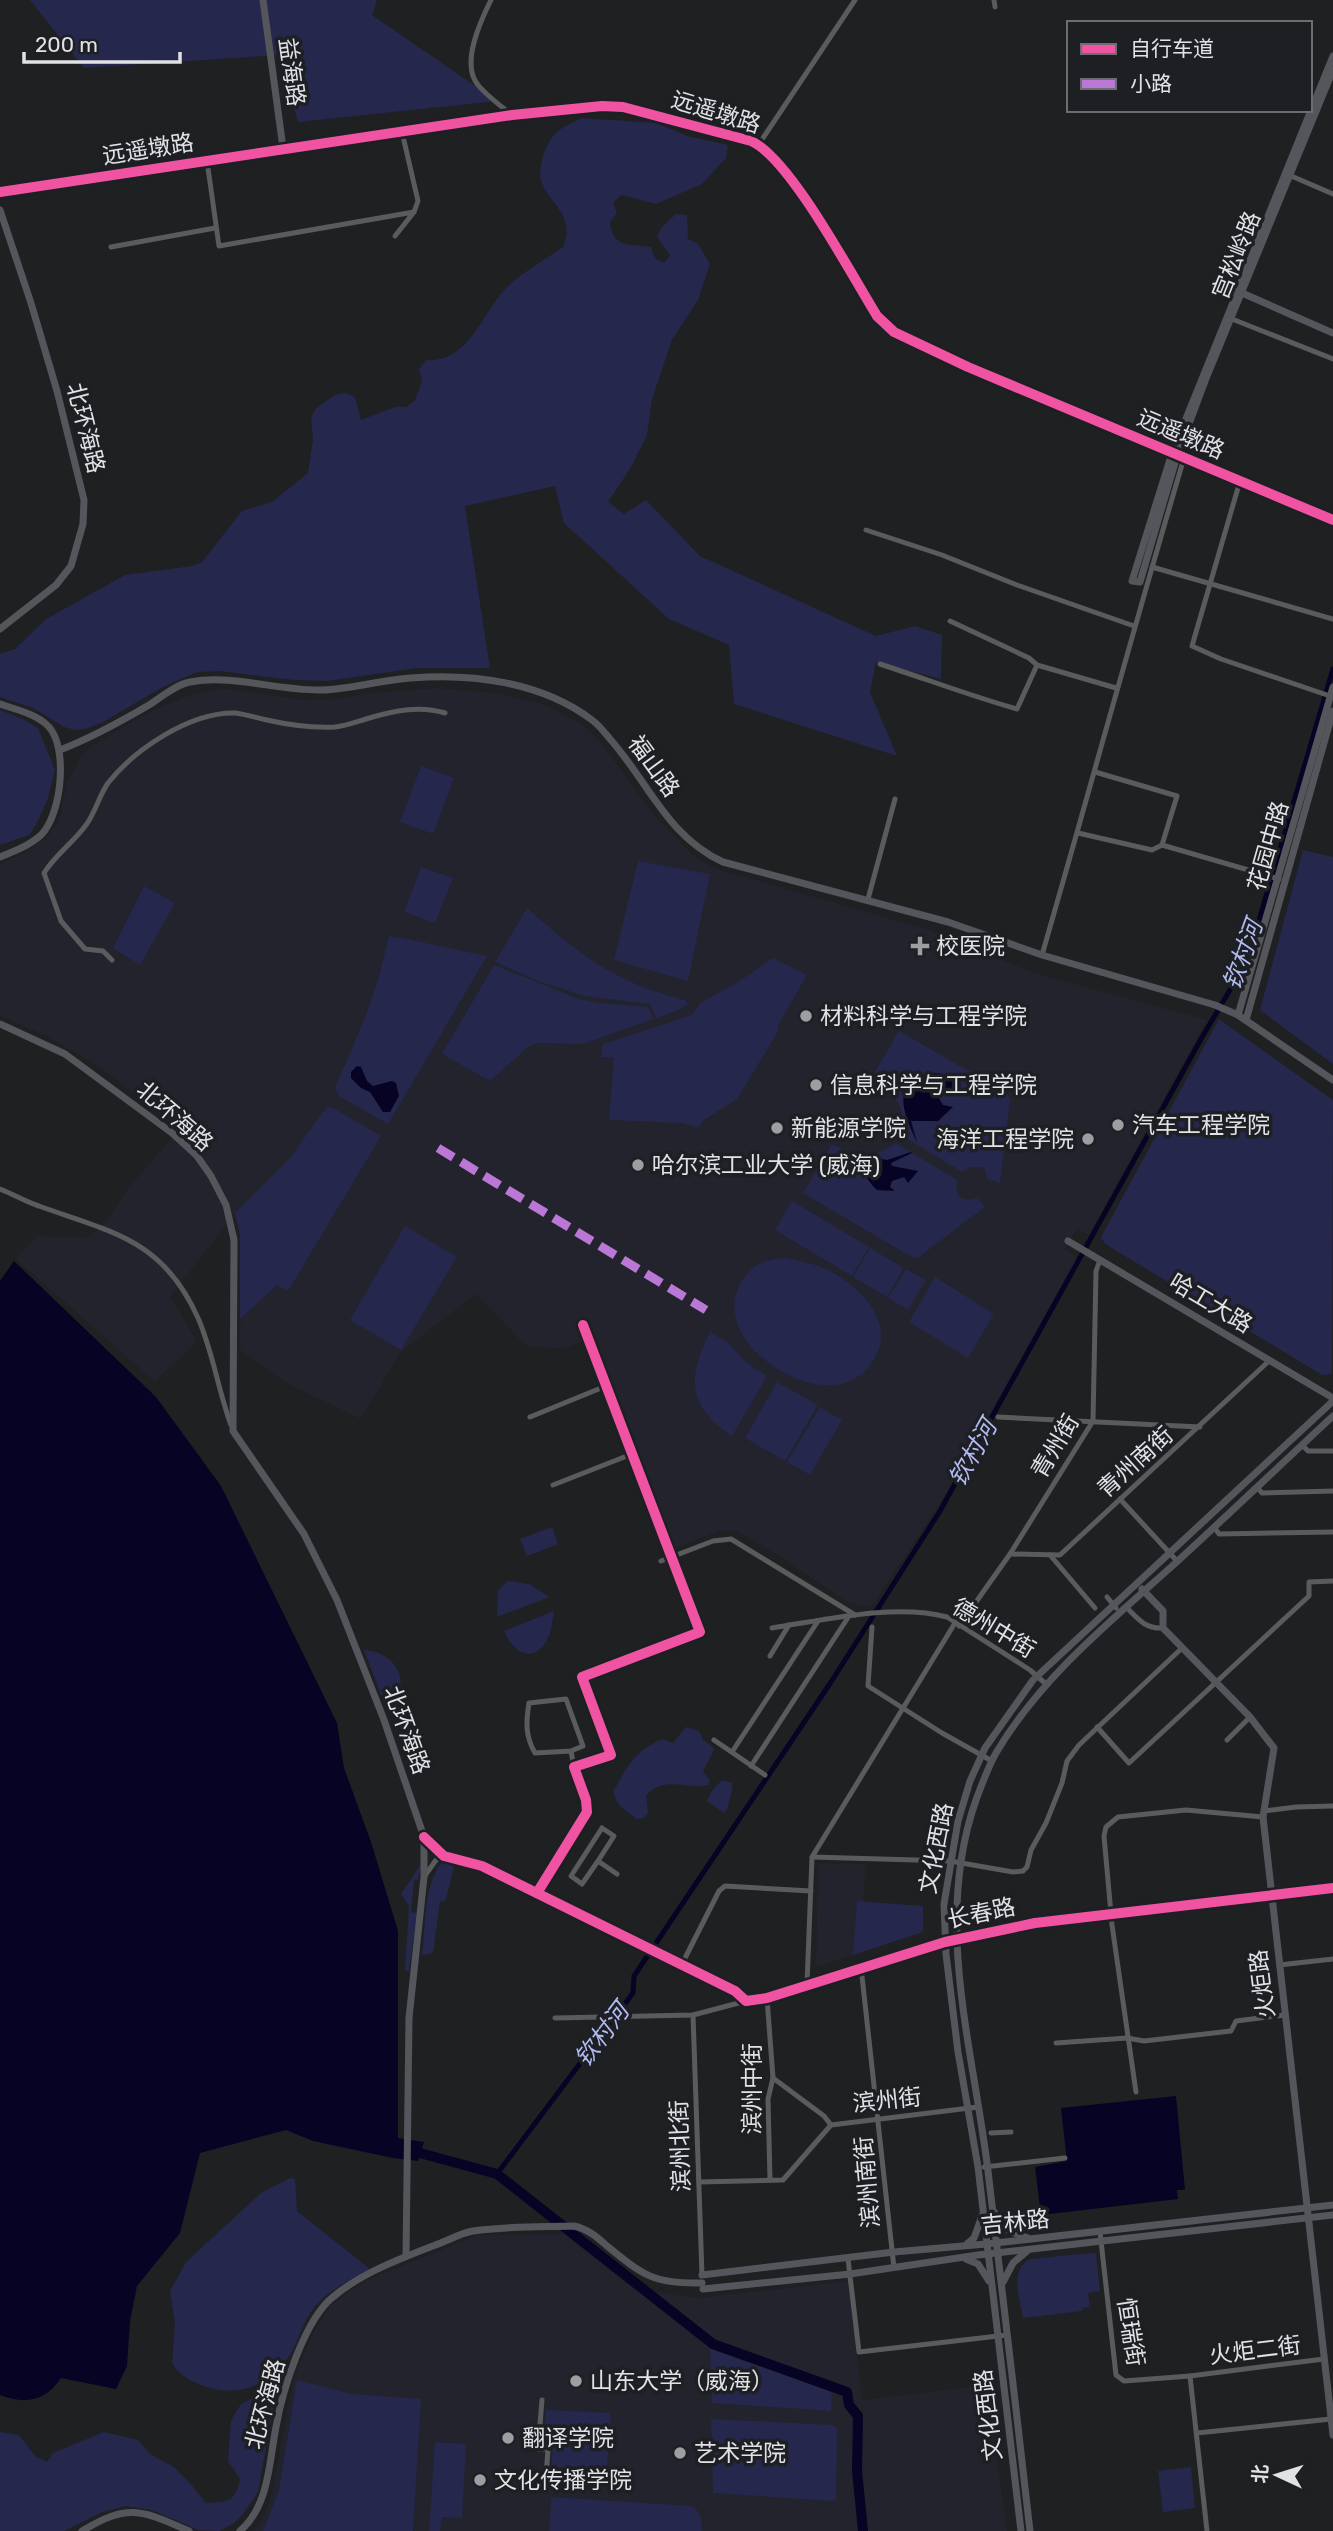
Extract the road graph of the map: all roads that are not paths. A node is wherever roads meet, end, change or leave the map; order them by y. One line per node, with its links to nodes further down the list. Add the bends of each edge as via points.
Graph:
1 (263, 0): 13 (main road, 益海路)
2 (491, 0): 10 (street, via 475,32 472,62 476,83)
3 (855, 0): 12 (street)
4 (994, 0): 5 (street)
5 (995, 7)
6 (1333, 56): 8 (main road)
7 (1333, 69): 15 (main road, 宫松岭路)
8 (1312, 110)
9 (1311, 112): 27 (main road)
10 (512, 115): 11 (street, 远遥墩路); 12 (street, 远遥墩路, via 622,107)
11 (402, 132): 13 (street, 远遥墩路); 19 (street, via 418,201)
12 (759, 144): 27 (street, 远遥墩路, via 792,180 877,316 894,332 968,368)
13 (283, 148): 14 (street, 远遥墩路)
14 (207, 161): 16 (street, 远遥墩路); 20 (street)
15 (1289, 175): 17 (street); 23 (main road, 宫松岭路)
16 (0, 192)
17 (1333, 194)
18 (0, 210): 36 (main road, 北环海路, via 50,366 84,500 83,524 71,566 56,585)
19 (414, 212): 20 (street, via 219,246); 21 (street)
20 (215, 228): 22 (street)
21 (395, 236)
22 (111, 247)
23 (1242, 293): 24 (main road, 宫松岭路); 25 (main road)
24 (1232, 319): 26 (street); 27 (main road, 宫松岭路)
25 (1333, 332)
26 (1333, 359)
27 (1178, 455): 27 (main road, via 1132,581 1140,582); 28 (street, 远遥墩路); 31 (street)
28 (1240, 481): 29 (street, 远遥墩路); 32 (street)
29 (1333, 520)
30 (866, 530): 35 (street)
31 (1152, 567): 32 (street); 35 (street)
32 (1211, 583): 33 (street); 41 (street, via 1192,646)
33 (1333, 619)
34 (950, 621): 38 (street)
35 (1134, 626): 40 (street)
36 (0, 629)
37 (880, 664): 38 (street, via 1017,709)
38 (1037, 665): 40 (street)
39 (1333, 687): 41 (main road, 花园中路)
40 (1116, 688): 46 (street)
41 (1327, 695): 51 (main road, 花园中路)
42 (0, 704): 45 (main road, via 38,719 51,730)
43 (1333, 711): 55 (main road)
44 (444, 713): 54 (street, via 403,709 339,727 282,723 236,713 218,715 144,747 106,786 90,820 44,873 61,921 85,949 103,951)
45 (60, 750): 50 (main road, via 60,791 50,823 32,842); 52 (main road, 福山路, via 92,738 187,682 226,678 322,690 412,678 512,683 543,693 594,720 631,763 670,822 703,853)
46 (1095, 772): 48 (street); 49 (street, via 1177,796)
47 (895, 799): 52 (street)
48 (1078, 832): 49 (street, via 1152,850); 53 (street)
49 (1162, 845): 51 (street)
50 (0, 857)
51 (1277, 878): 55 (main road, 花园中路)
52 (867, 899): 53 (main road, 福山路)
53 (1042, 955): 55 (main road, 福山路, via 1215,1005)
54 (112, 960)
55 (1242, 1018): 57 (main road)
56 (0, 1024): 70 (main road, 北环海路, via 65,1054 111,1087 172,1133 211,1176 226,1205 234,1240)
57 (1333, 1080)
58 (0, 1189): 70 (street, via 130,1239 155,1258 188,1297 199,1321)
59 (1068, 1241): 60 (main road, 哈工大路)
60 (1100, 1260): 62 (main road, 哈工大路); 68 (street, 青州街, via 1096,1271)
61 (583, 1325): 63 (street)
62 (1270, 1360): 64 (main road, 哈工大路); 69 (street, 青州南街)
63 (606, 1386): 67 (street); 73 (street)
64 (1333, 1399): 80 (main road, 文化西路)
65 (1333, 1416): 71 (main road, 文化西路)
66 (998, 1417): 68 (street)
67 (530, 1418)
68 (1093, 1421): 69 (street); 81 (street, 青州街)
69 (1199, 1427): 77 (street, 青州南街)
70 (233, 1431): 119 (main road, 北环海路, via 304,1534 337,1600)
71 (1302, 1445): 72 (street, via 1308,1451); 75 (main road, 文化西路)
72 (1333, 1451)
73 (632, 1454): 74 (street); 83 (street)
74 (553, 1485)
75 (1257, 1487): 76 (street, via 1262,1493); 78 (main road, 文化西路)
76 (1333, 1491)
77 (1120, 1499): 80 (street); 82 (street, 青州南街, via 1060,1555)
78 (1214, 1527): 79 (street, via 1219,1534); 85 (main road, 文化西路)
79 (1333, 1532)
80 (1169, 1552): 85 (street); 87 (main road, 文化西路)
81 (1010, 1554): 82 (street); 95 (street, 青州街)
82 (1049, 1555): 91 (street)
83 (672, 1557): 84 (street); 93 (street, via 731,1539); 115 (street, via 700,1632 582,1677 611,1755)
84 (661, 1561)
85 (1177, 1561): 88 (main road, 文化西路)
86 (1333, 1581): 103 (street, via 1309,1582 1309,1596)
87 (1136, 1584): 88 (main road, 火炬路); 90 (main road, 文化西路)
88 (1144, 1591): 92 (main road, 文化西路); 99 (main road, 火炬路, via 1163,1611)
89 (1107, 1597): 90 (street)
90 (1114, 1605): 92 (street); 102 (main road, 文化西路)
91 (1095, 1608)
92 (1124, 1610): 99 (street, via 1153,1629); 104 (main road, 文化西路)
93 (852, 1615): 94 (street, 德州中街); 95 (street, 德州中街, via 932,1613); 114 (street)
94 (818, 1621): 96 (street, 德州中街); 111 (street)
95 (957, 1624): 102 (street, 德州中街); 105 (street, 青州街)
96 (789, 1625): 98 (street, 德州中街); 101 (street)
97 (872, 1627): 105 (street, via 868,1686)
98 (772, 1628)
99 (1163, 1628): 100 (main road, 火炬路)
100 (1182, 1648): 103 (main road, 火炬路); 107 (street)
101 (770, 1656)
102 (1038, 1675): 104 (street, 德州中街); 112 (main road, 文化西路)
103 (1217, 1682): 106 (main road, 火炬路); 107 (street, via 1129,1763)
104 (1046, 1684): 113 (main road, 文化西路)
105 (903, 1708): 112 (street); 121 (street, 青州街)
106 (1251, 1717): 109 (street); 118 (main road, 火炬路, via 1275,1748)
107 (1097, 1727): 124 (street, via 1067,1761 1046,1823 1023,1871)
108 (714, 1740): 111 (street)
109 (1227, 1740)
110 (571, 1751): 110 (street, via 583,1746 566,1699 529,1703 528,1742 535,1752); 115 (street)
111 (732, 1752): 114 (street)
112 (982, 1755): 113 (street); 123 (main road, 文化西路, via 970,1781)
113 (992, 1761): 124 (main road, 文化西路, via 969,1819)
114 (751, 1766): 116 (street)
115 (575, 1767): 129 (street, via 587,1812)
116 (765, 1775)
117 (1333, 1806): 118 (street)
118 (1264, 1814): 130 (main road, 火炬路); 131 (street, via 1185,1810 1112,1819 1104,1836)
119 (424, 1837): 120 (street); 126 (main road, 北环海路)
120 (444, 1856): 126 (street); 129 (street, via 482,1866)
121 (813, 1857): 123 (street); 128 (street, 青州街)
122 (598, 1861): 122 (street, via 582,1884 571,1876 602,1828 614,1836); 125 (street)
123 (950, 1861): 124 (street); 133 (main road, 文化西路)
124 (960, 1863): 132 (main road, 文化西路)
125 (617, 1874)
126 (424, 1877): 167 (main road, 北环海路, via 409,2018)
127 (1333, 1888): 130 (street, 长春路)
128 (811, 1891): 136 (street, via 724,1886); 138 (street, 青州街)
129 (537, 1893): 136 (street)
130 (1270, 1895): 131 (street, 长春路); 135 (main road, 火炬路)
131 (1112, 1913): 132 (street, 长春路, via 1035,1923); 144 (street)
132 (956, 1941): 133 (street, 长春路); 148 (main road, 文化西路)
133 (945, 1942): 137 (street, 长春路); 149 (main road, 文化西路)
134 (1333, 1959): 135 (street)
135 (1279, 1965): 142 (main road, 火炬路)
136 (681, 1966): 140 (street, via 735,1991)
137 (861, 1967): 138 (street, 长春路); 150 (street, 滨州南街)
138 (807, 1984): 139 (street, 长春路)
139 (767, 1998): 140 (street, 长春路); 146 (street, 滨州中街)
140 (746, 2001): 141 (street, 长春路)
141 (693, 2015): 143 (street, 长春路); 158 (street, 滨州北街)
142 (1285, 2015): 144 (street, via 1236,2021 1231,2031 1144,2041); 160 (main road, 火炬路)
143 (555, 2018)
144 (1127, 2038): 145 (street); 147 (street)
145 (1056, 2043)
146 (772, 2078): 151 (street); 157 (street, 滨州中街, via 768,2099)
147 (1136, 2092)
148 (978, 2107): 149 (street, 滨州街); 155 (main road, 文化西路)
149 (967, 2109): 150 (street, 滨州街); 156 (main road, 文化西路)
150 (879, 2118): 151 (street, 滨州街); 173 (street, 滨州南街)
151 (831, 2125): 157 (street, 滨州街, via 783,2180)
152 (1011, 2132): 153 (street)
153 (991, 2133)
154 (1065, 2158): 155 (street)
155 (988, 2166): 156 (street); 161 (main road, 文化西路)
156 (978, 2168): 162 (main road, 文化西路)
157 (770, 2180): 158 (street, 滨州街)
158 (699, 2182): 181 (street, 滨州北街)
159 (1333, 2205): 160 (main road, 吉林路)
160 (1308, 2208): 164 (main road, 火炬路); 165 (main road, 吉林路)
161 (993, 2209): 166 (main road, via 1009,2231); 168 (main road, 文化西路)
162 (983, 2211): 169 (main road, 文化西路); 170 (main road, via 972,2242)
163 (1333, 2215): 164 (main road, 吉林路)
164 (1309, 2217): 165 (main road, 吉林路); 186 (main road, 火炬路)
165 (1101, 2236): 166 (main road, 吉林路); 171 (main road, 吉林路); 187 (street, 恒瑞街, via 1116,2375 1124,2381)
166 (1032, 2239): 168 (main road, 吉林路)
167 (407, 2240): 172 (main road, via 410,2248); 176 (main road, 北环海路)
168 (997, 2243): 169 (main road, 吉林路); 174 (main road, 文化西路)
169 (986, 2245): 170 (main road, 吉林路); 175 (main road, 文化西路)
170 (958, 2247): 173 (main road, 吉林路)
171 (1031, 2249): 174 (main road, 吉林路); 183 (main road, via 1013,2263)
172 (419, 2251): 176 (main road); 181 (main road, 吉林路, via 469,2232 574,2226 594,2235 654,2279)
173 (891, 2252): 177 (main road, 吉林路); 179 (street, 滨州南街)
174 (998, 2253): 175 (main road, 吉林路); 183 (main road, 文化西路)
175 (987, 2254): 178 (main road, 吉林路); 182 (main road, 文化西路)
176 (406, 2256): 195 (main road, 北环海路, via 332,2297 322,2309 290,2372 264,2493 255,2514)
177 (848, 2259): 180 (street); 181 (main road, 吉林路)
178 (958, 2259): 179 (main road, 吉林路); 182 (main road, via 978,2264)
179 (894, 2268): 180 (main road, 吉林路)
180 (850, 2274): 181 (main road, 吉林路); 184 (street, via 859,2352)
181 (702, 2282)
182 (992, 2286): 184 (main road, 文化西路)
183 (1002, 2286): 185 (main road, 文化西路)
184 (998, 2335): 185 (street); 196 (main road, 文化西路)
185 (1007, 2335): 197 (main road, 文化西路)
186 (1324, 2359): 187 (street, 火炬二街); 189 (main road, 火炬路)
187 (1190, 2376): 190 (street)
188 (542, 2400): 192 (street, via 538,2449 548,2449)
189 (1331, 2419): 190 (street); 191 (main road, 火炬路)
190 (1197, 2433): 198 (street)
191 (1333, 2435)
192 (545, 2490)
193 (82, 2531): 194 (main road, via 126,2511 158,2517)
194 (189, 2531)
195 (240, 2531)
196 (1021, 2531)
197 (1030, 2531)
198 (1207, 2531)

